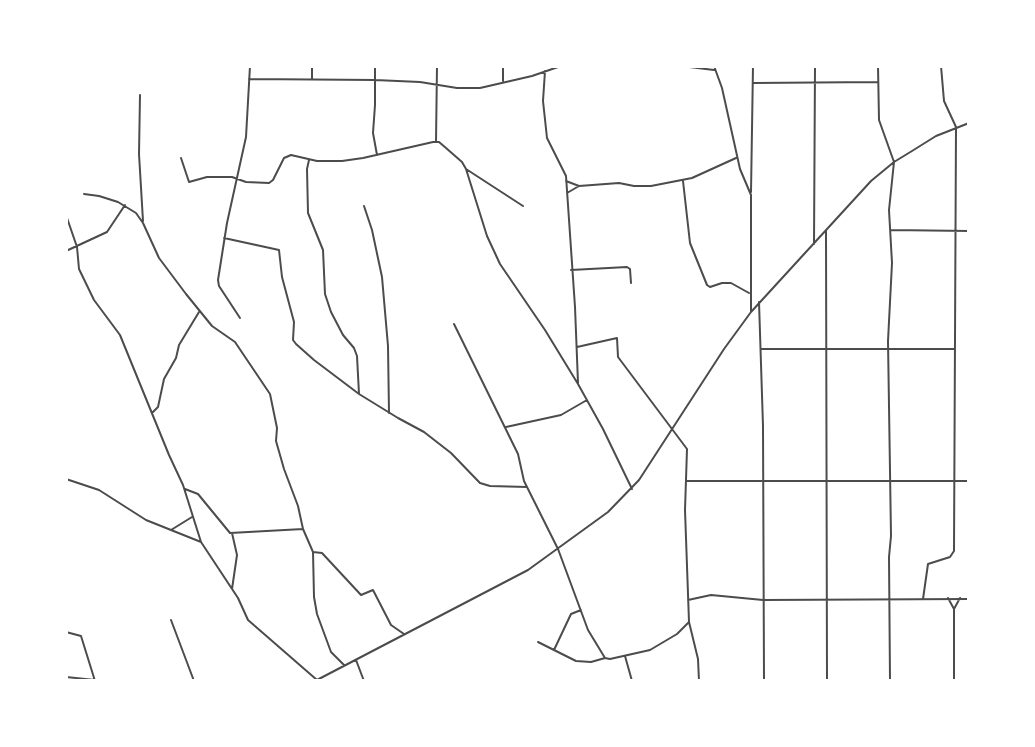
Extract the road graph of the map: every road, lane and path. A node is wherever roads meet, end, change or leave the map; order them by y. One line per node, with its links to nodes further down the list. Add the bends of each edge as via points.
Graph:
1 (250, 66): 15 (street)
2 (312, 66): 16 (street)
3 (375, 66): 17 (street)
4 (437, 66): 22 (street)
5 (502, 66): 18 (street)
6 (561, 66): 14 (street)
7 (681, 66): 13 (street)
8 (714, 66): 13 (street)
9 (753, 66): 19 (street)
10 (815, 66): 20 (street)
11 (878, 66): 21 (street)
12 (941, 66): 25 (street, via 944,101)
13 (716, 70): 28 (street)
14 (545, 71): 18 (street); 34 (street, via 547,138 565,170)
15 (249, 79): 16 (street); 33 (street, via 246,137)
16 (312, 80): 17 (street)
17 (375, 80): 22 (street); 27 (street, via 373,133)
18 (503, 82): 22 (street, via 480,88)
19 (753, 82): 20 (street); 39 (street)
20 (815, 82): 21 (street); 50 (street)
21 (879, 82): 31 (street, via 879,120)
22 (436, 85): 26 (street)
23 (141, 95): 44 (street)
24 (969, 123): 25 (street)
25 (956, 127): 31 (street); 47 (street)
26 (436, 142): 27 (street); 32 (street, via 455,155)
27 (377, 155): 30 (street, via 342,161)
28 (737, 157): 35 (street); 39 (street)
29 (181, 158): 33 (street, via 189,182 207,177)
30 (309, 159): 33 (street, via 286,156 269,183); 67 (street, via 308,213 323,250 324,294 330,312 357,356)
31 (894, 162): 45 (street); 46 (street)
32 (466, 170): 42 (street); 66 (street, via 492,250)
33 (237, 178): 49 (street)
34 (566, 181): 36 (street); 37 (street)
35 (683, 181): 36 (street, via 641,187 619,183); 55 (street, via 690,243 707,285 731,283)
36 (579, 186): 37 (street)
37 (567, 193): 53 (street)
38 (84, 194): 40 (street)
39 (751, 195): 55 (street)
40 (125, 205): 44 (street); 51 (street, via 107,232)
41 (364, 206): 70 (street, via 382,277)
42 (523, 206)
43 (66, 215): 51 (street)
44 (143, 223): 57 (street, via 159,258)
45 (826, 230): 50 (street); 63 (street)
46 (890, 230): 47 (street); 64 (street)
47 (954, 231): 48 (street); 65 (street)
48 (969, 231)
49 (224, 238): 59 (street, via 218,283); 67 (street, via 279,250 294,322 294,342)
50 (814, 244): 56 (street)
51 (77, 247): 52 (street); 69 (street, via 78,265 86,284 120,335)
52 (66, 251)
53 (571, 270): 54 (street, via 627,267); 61 (street)
54 (631, 282)
55 (750, 293): 58 (street)
56 (759, 302): 58 (street); 62 (street)
57 (199, 312): 69 (street, via 179,345 164,379 158,407); 84 (street, via 235,342 270,393 276,441)
58 (751, 312): 72 (street)
59 (240, 318)
60 (454, 324): 71 (street)
61 (577, 346): 66 (street); 72 (street, via 617,338 618,357)
62 (762, 349): 63 (street); 79 (street)
63 (826, 349): 64 (street); 75 (street)
64 (889, 349): 65 (street); 76 (street)
65 (954, 349): 77 (street)
66 (578, 384): 68 (street)
67 (359, 394): 70 (street)
68 (587, 400): 71 (street, via 561,415); 82 (street)
69 (152, 413): 81 (street)
70 (389, 413): 80 (street, via 424,432 480,483)
71 (505, 428): 80 (street, via 518,454)
72 (672, 429): 74 (street, via 687,449); 82 (street)
73 (66, 479): 85 (street, via 99,490 137,515)
74 (687, 481): 79 (street); 95 (street)
75 (826, 481): 76 (street); 79 (street); 97 (street)
76 (890, 481): 77 (street); 98 (street)
77 (955, 481): 78 (street); 91 (street, via 954,551 928,564)
78 (969, 481)
79 (763, 482): 96 (street)
80 (527, 487): 88 (street)
81 (185, 489): 83 (street); 86 (street, via 198,494)
82 (632, 489): 88 (street)
83 (192, 517): 85 (street); 87 (street)
84 (303, 529): 86 (street); 89 (street)
85 (171, 530): 87 (street)
86 (232, 533): 90 (street, via 237,555)
87 (201, 542): 90 (street)
88 (558, 549): 100 (street); 104 (street, via 528,570)
89 (313, 552): 104 (street, via 322,553 361,595 373,590 391,625); 110 (street, via 318,614 331,652)
90 (232, 589): 114 (street, via 248,620)
91 (923, 598): 92 (street); 98 (street)
92 (948, 598): 93 (street); 99 (street)
93 (960, 598): 94 (street); 99 (street)
94 (969, 599)
95 (688, 600): 96 (street, via 711,596); 102 (street)
96 (763, 600): 97 (street); 118 (street)
97 (827, 600): 98 (street); 119 (street)
98 (890, 600): 120 (street)
99 (954, 609): 121 (street)
100 (581, 610): 106 (street, via 571,614); 108 (street)
101 (171, 620): 113 (street)
102 (688, 622): 107 (street, via 656,647); 117 (street, via 698,659)
103 (66, 632): 112 (street, via 81,636)
104 (405, 634): 109 (street)
105 (538, 642): 106 (street)
106 (554, 650): 108 (street, via 584,663)
107 (625, 656): 108 (street); 116 (street)
108 (605, 658)
109 (356, 660): 110 (street); 115 (street)
110 (345, 666): 114 (street)
111 (66, 677): 112 (street)
112 (95, 680)
113 (194, 681)
114 (316, 681)
115 (364, 681)
116 (632, 681)
117 (699, 681)
118 (764, 681)
119 (827, 681)
120 (890, 681)
121 (954, 681)

